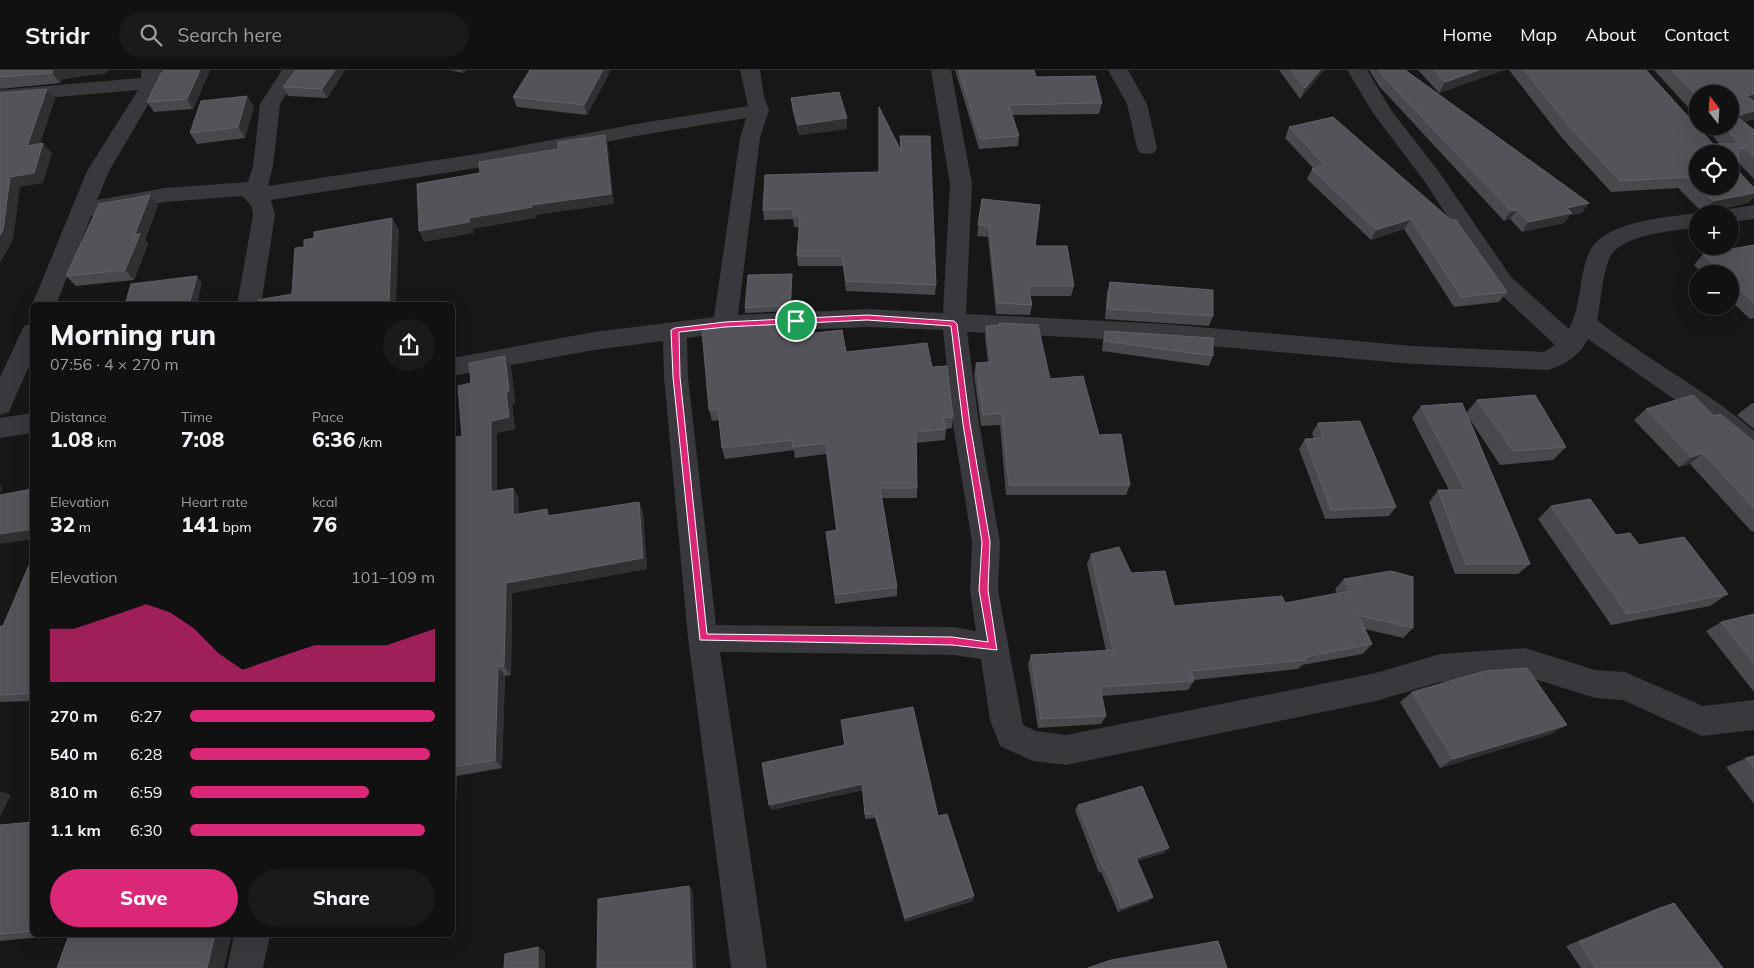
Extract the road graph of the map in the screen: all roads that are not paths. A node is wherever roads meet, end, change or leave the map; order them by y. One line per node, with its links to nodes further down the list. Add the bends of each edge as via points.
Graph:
1 (292, 70): 10 (street, via 270,104 263,166)
2 (750, 70): 8 (street)
3 (941, 70): 19 (street, via 961,184)
4 (1118, 70): 9 (street, via 1137,104)
5 (1357, 70): 22 (street, via 1383,113 1432,176 1503,283)
6 (151, 76): 7 (street); 11 (street, via 98,171)
7 (0, 96)
8 (759, 110): 10 (street, via 483,160); 18 (street, via 750,138)
9 (1148, 148)
10 (255, 195): 11 (street, via 247,189 177,192); 16 (street, via 262,203 264,215)
11 (84, 210): 15 (street)
12 (1754, 212): 13 (street)
13 (1739, 214)
14 (1689, 221): 17 (street, via 1634,230 1616,239 1599,254)
15 (45, 302)
16 (249, 302)
17 (1584, 323): 22 (street); 27 (street, via 1613,348 1689,396)
18 (725, 324): 19 (street, via 867,318); 20 (street)
19 (954, 324): 22 (street, via 1166,333 1413,355 1548,361); 29 (street, via 966,424 986,542 984,590)
20 (675, 330): 23 (street); 28 (street, via 676,377)
21 (30, 337): 24 (street)
22 (1572, 346)
23 (455, 366)
24 (0, 405)
25 (30, 423): 26 (street)
26 (0, 428)
27 (1754, 446)
28 (703, 638): 29 (street, via 952,641); 33 (street)
29 (994, 647): 30 (street, via 1011,735 1033,746 1066,750 1376,688 1440,668 1525,662 1594,684 1625,686 1702,720)
30 (1754, 715)
31 (252, 937): 32 (street)
32 (245, 968)
33 (749, 968)

